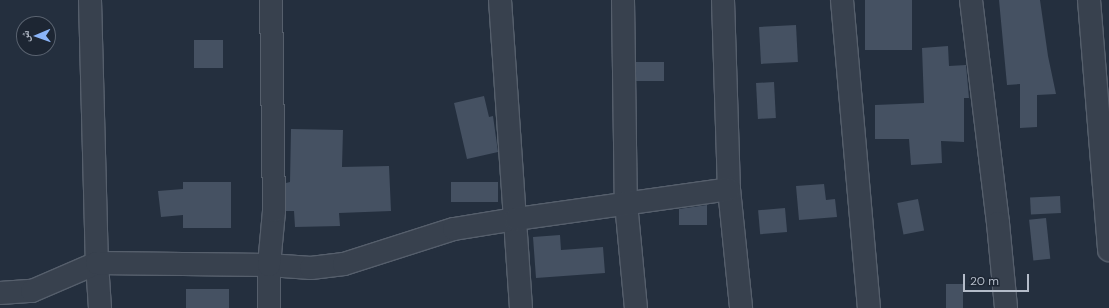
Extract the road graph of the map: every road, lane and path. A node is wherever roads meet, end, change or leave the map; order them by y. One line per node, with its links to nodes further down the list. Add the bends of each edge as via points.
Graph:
1 (90, 0): 13 (street)
2 (271, 0): 14 (street, via 274,211)
3 (500, 0): 11 (street)
4 (623, 0): 10 (street)
5 (723, 0): 9 (street)
6 (842, 0): 21 (street)
7 (971, 0): 22 (street)
8 (1089, 0): 12 (street)
9 (729, 189): 10 (street); 20 (street)
10 (626, 203): 11 (street); 19 (street)
11 (516, 219): 14 (street, via 454,230 344,264 312,268); 18 (street)
12 (1109, 250)
13 (97, 263): 14 (street); 15 (street, via 32,291); 16 (street)
14 (269, 265): 17 (street)
15 (0, 293)
16 (100, 308)
17 (269, 308)
18 (521, 308)
19 (636, 308)
20 (741, 308)
21 (869, 308)
22 (1006, 308)

